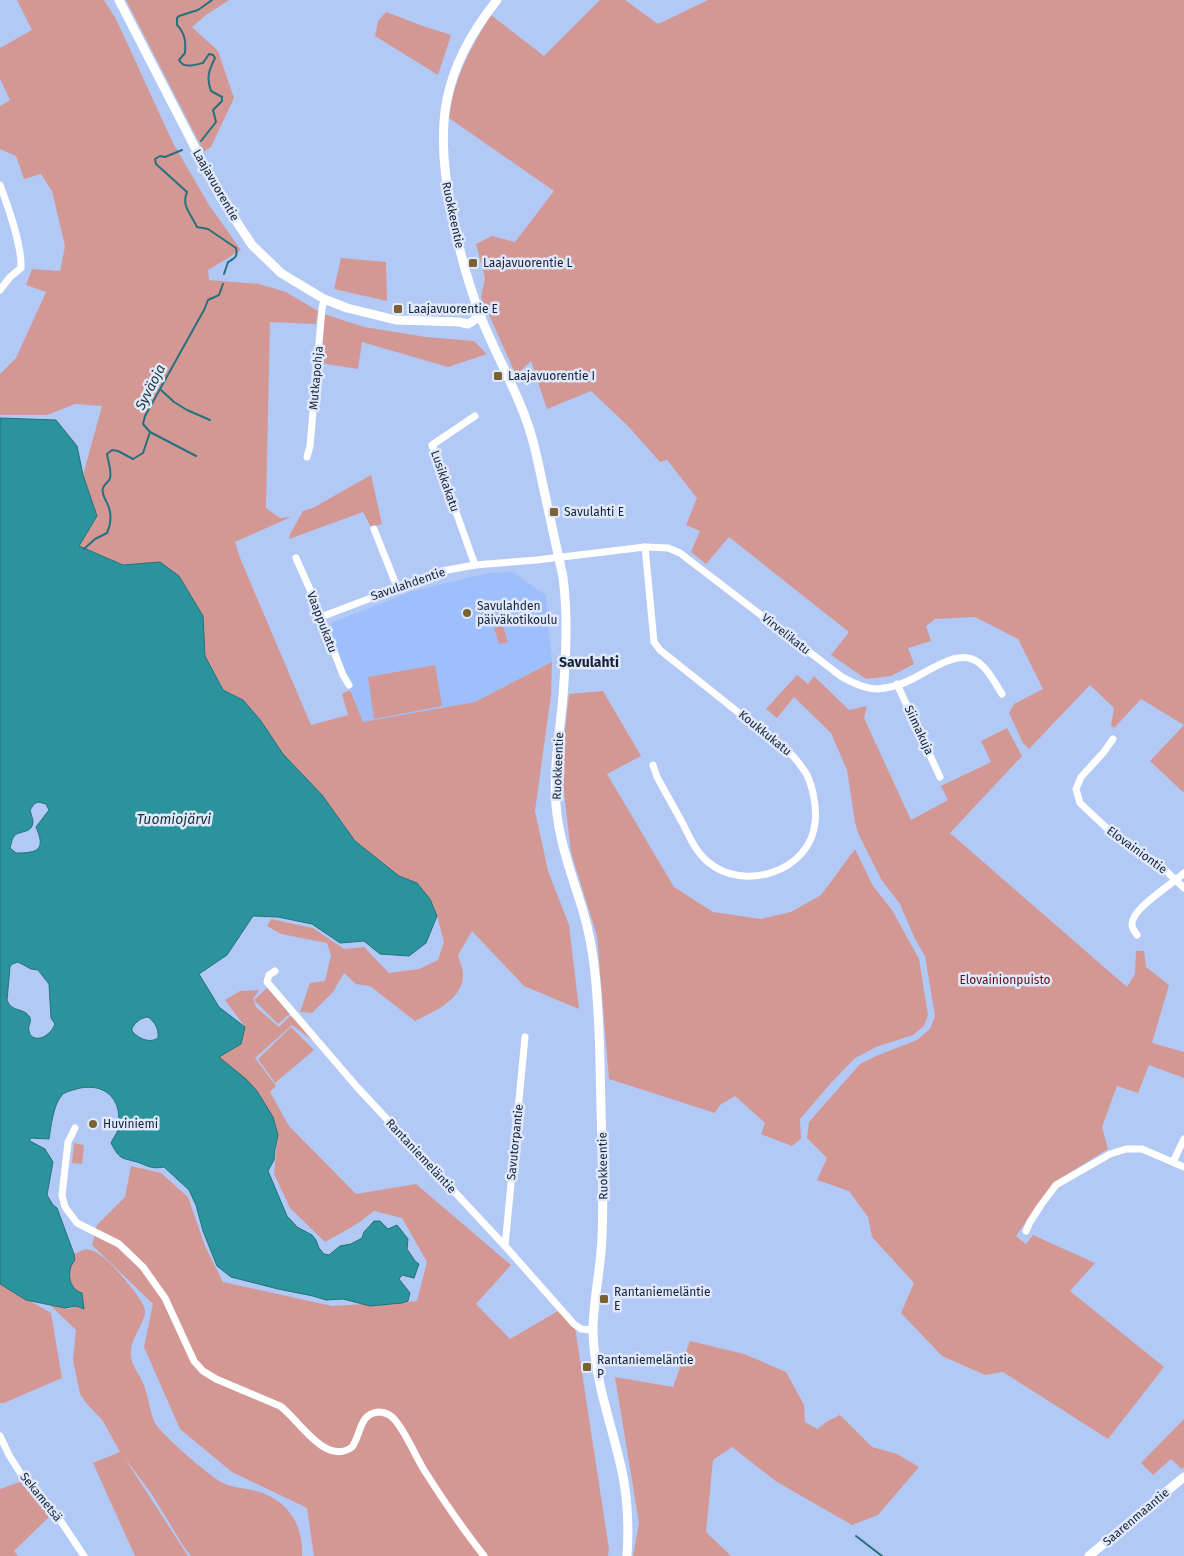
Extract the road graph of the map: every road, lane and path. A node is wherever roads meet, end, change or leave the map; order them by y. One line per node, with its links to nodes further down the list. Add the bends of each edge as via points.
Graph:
1 (120, 0): 5 (street, Laajavuorentie, via 220,198 252,245 281,273)
2 (497, 0): 6 (street, Ruokkeentie, via 480,23 458,64 448,93 443,127 444,174 454,225)
3 (0, 185): 4 (street, via 22,262 21,268)
4 (0, 290)
5 (324, 299): 6 (street, Laajavuorentie, via 396,320 468,324); 8 (street, Mutkapohja)
6 (481, 316): 11 (street, Ruokkeentie, via 528,424)
7 (475, 416): 13 (street, Lusikkakatu, via 432,445)
8 (307, 457)
9 (374, 529): 14 (street)
10 (645, 547): 11 (street, Virvelikatu); 17 (street, Virvelikatu, via 668,548 680,553 842,677 862,687 878,689); 20 (street, Koukkukatu, via 654,642 794,756 806,774 813,795 815,822 809,841 788,865 760,876 740,876 717,868 696,850)
11 (559, 557): 13 (street, Savulahdentie); 34 (street, Ruokkeentie, via 566,596 566,625 556,804 560,832 590,940 596,975 599,1040 604,1209)
12 (296, 558): 15 (street, Vaappukatu)
13 (474, 565): 14 (street, Savulahdentie, via 442,571)
14 (397, 587): 15 (street, Savulahdentie)
15 (321, 617): 16 (street, Vaappukatu)
16 (349, 684)
17 (897, 684): 18 (street, Virvelikatu, via 961,657 973,659 985,668); 21 (street, Siimakuja)
18 (1002, 694)
19 (1114, 739): 23 (street, Elovainiontie, via 1081,777 1076,789 1080,803 1114,835)
20 (653, 765)
21 (940, 776)
22 (1184, 873): 23 (street)
23 (1177, 880): 24 (street, Elovainiontie); 25 (street, via 1139,909 1132,925)
24 (1184, 888)
25 (1137, 935)
26 (275, 971): 33 (street, Rantaniemeläntie, via 267,982 357,1087)
27 (525, 1037): 33 (street, Savutorpantie)
28 (74, 1128): 38 (street, via 68,1142 62,1189 65,1207 77,1223 119,1244 151,1277 198,1366 216,1379 283,1408 316,1442 334,1451 352,1447 361,1425 372,1414 383,1412 392,1417 424,1471)
29 (1184, 1139): 30 (street)
30 (1173, 1162): 31 (street); 32 (street, via 1142,1149 1110,1154 1056,1185)
31 (1184, 1167)
32 (1026, 1231)
33 (504, 1246): 34 (street, Rantaniemeläntie, via 574,1324)
34 (593, 1330): 39 (street, Ruokkeentie, via 599,1385 627,1497)
35 (0, 1436): 37 (street, Sekametsä, via 26,1482 56,1514)
36 (1184, 1477): 40 (street, Saarenmaantie)
37 (84, 1556)
38 (484, 1556)
39 (627, 1556)
40 (1088, 1556)

